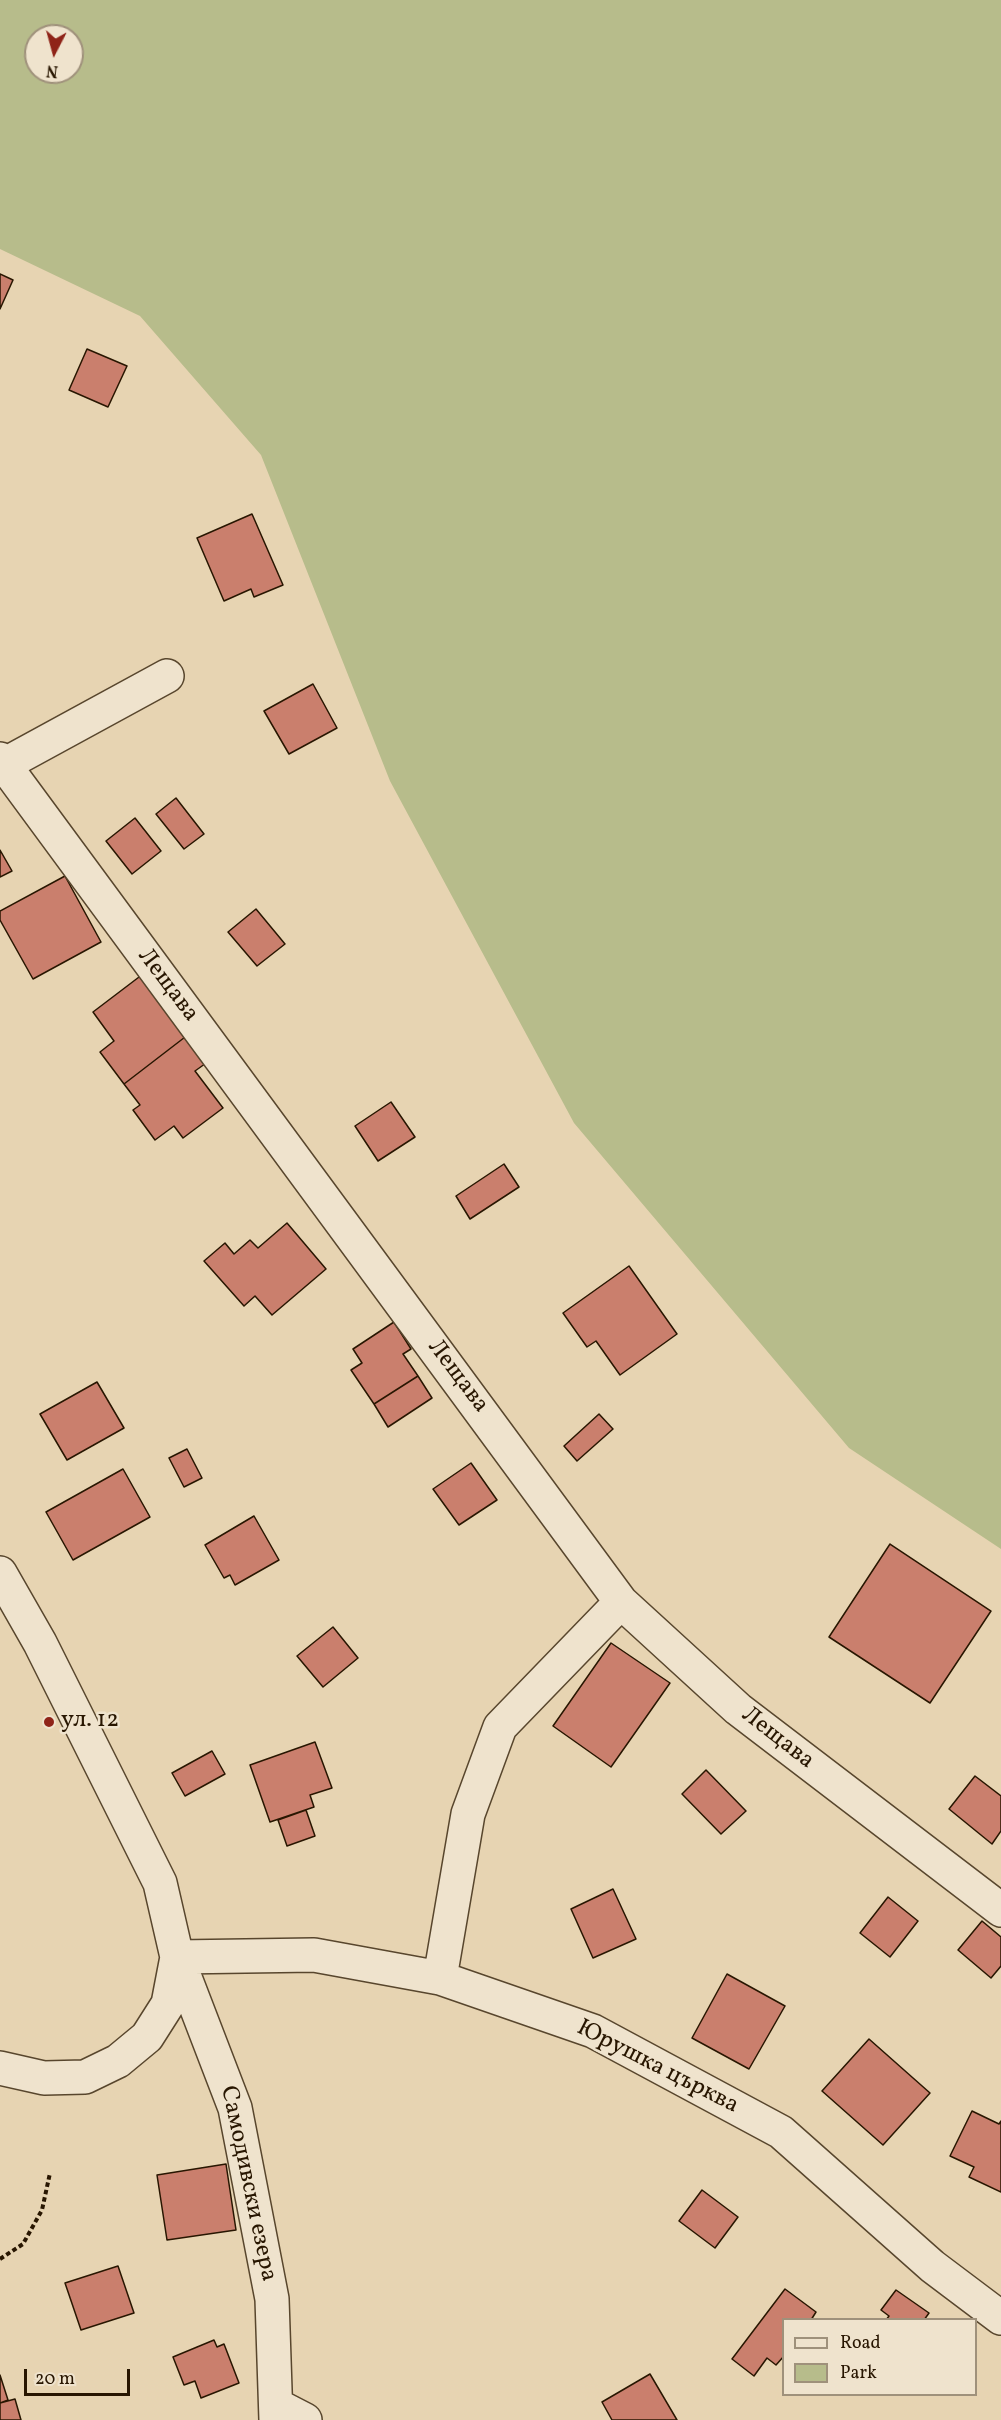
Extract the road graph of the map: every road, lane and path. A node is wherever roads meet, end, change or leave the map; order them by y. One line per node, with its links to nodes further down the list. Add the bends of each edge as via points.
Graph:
1 (167, 676): 2 (street)
2 (1, 764): 4 (street, Лещава)
3 (0, 1573): 6 (street, Самодивски езера, via 40,1643 160,1883)
4 (621, 1602): 5 (street, Лещава, via 738,1709); 7 (street, via 500,1727 468,1814)
5 (1001, 1910)
6 (177, 1957): 7 (street, Юрушка църква, via 314,1955); 8 (street, via 168,2004 147,2037 118,2061 85,2077 44,2078); 12 (street, Самодивски езера, via 235,2108 272,2299)
7 (440, 1978): 11 (street, Юрушка църква, via 593,2031 781,2132 932,2266)
8 (0, 2068)
9 (50, 2173): 10 (path, via 42,2211 22,2244)
10 (0, 2259)
11 (1001, 2318)
12 (276, 2413): 13 (street)
13 (305, 2420)

